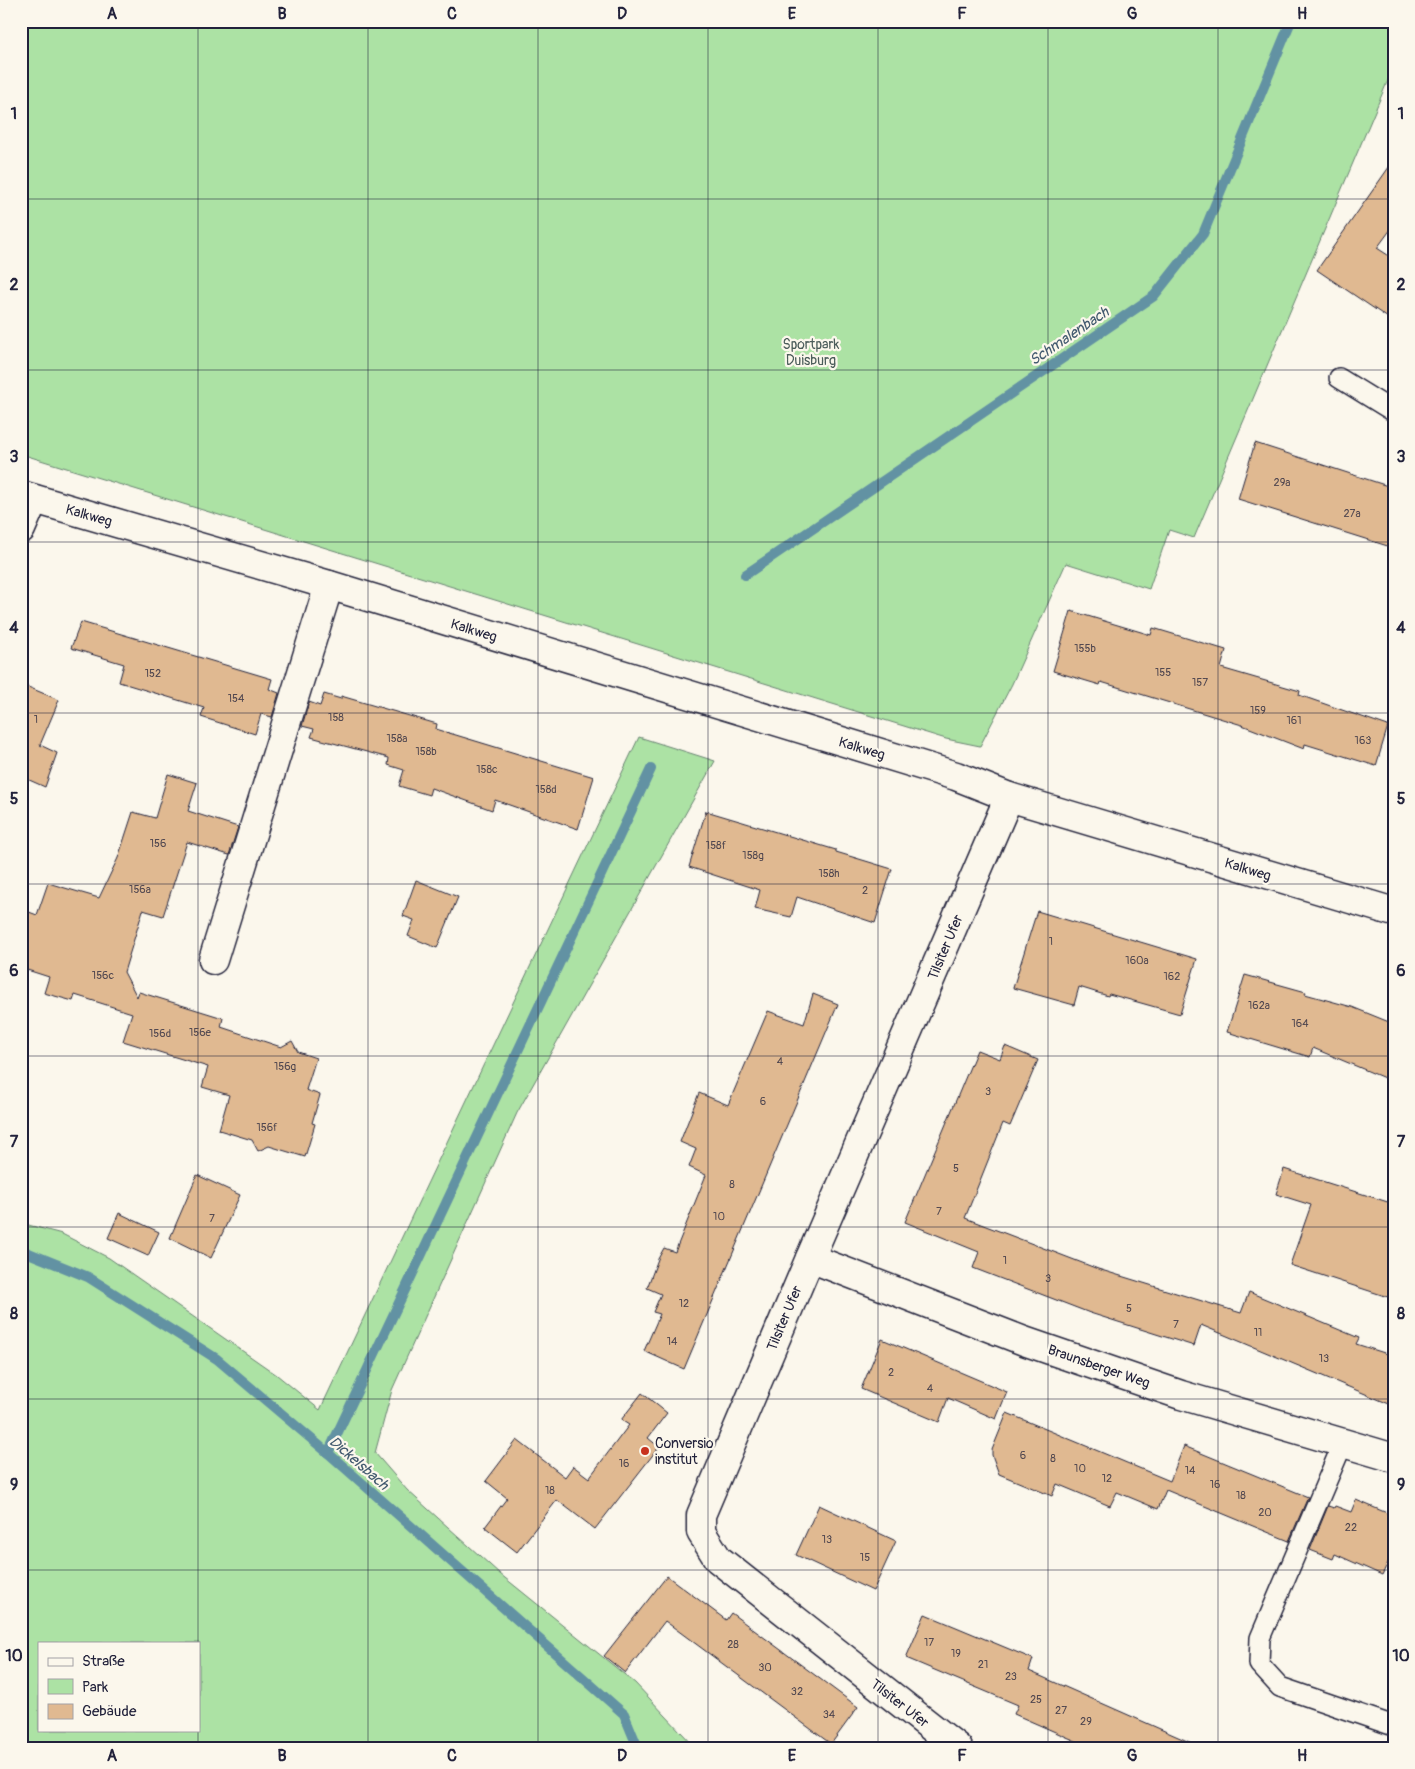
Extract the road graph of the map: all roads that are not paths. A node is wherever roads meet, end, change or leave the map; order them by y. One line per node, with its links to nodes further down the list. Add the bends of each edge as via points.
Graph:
1 (1339, 378): 2 (lane)
2 (1394, 412)
3 (27, 497): 4 (street); 5 (street, Kalkweg)
4 (21, 529)
5 (329, 585): 6 (street, Kalkweg, via 946,774); 8 (street)
6 (1009, 797): 7 (street, Kalkweg); 9 (street, Tilsiter Ufer)
7 (1394, 912)
8 (213, 960)
9 (810, 1258): 10 (street, Braunsberger Weg, via 1033,1344 1192,1398); 13 (street, Tilsiter Ufer, via 700,1515 701,1532 718,1559)
10 (1343, 1443): 11 (street, Braunsberger Weg); 12 (lane, via 1260,1638 1259,1664 1280,1687)
11 (1394, 1458)
12 (1394, 1726)
13 (958, 1748)

